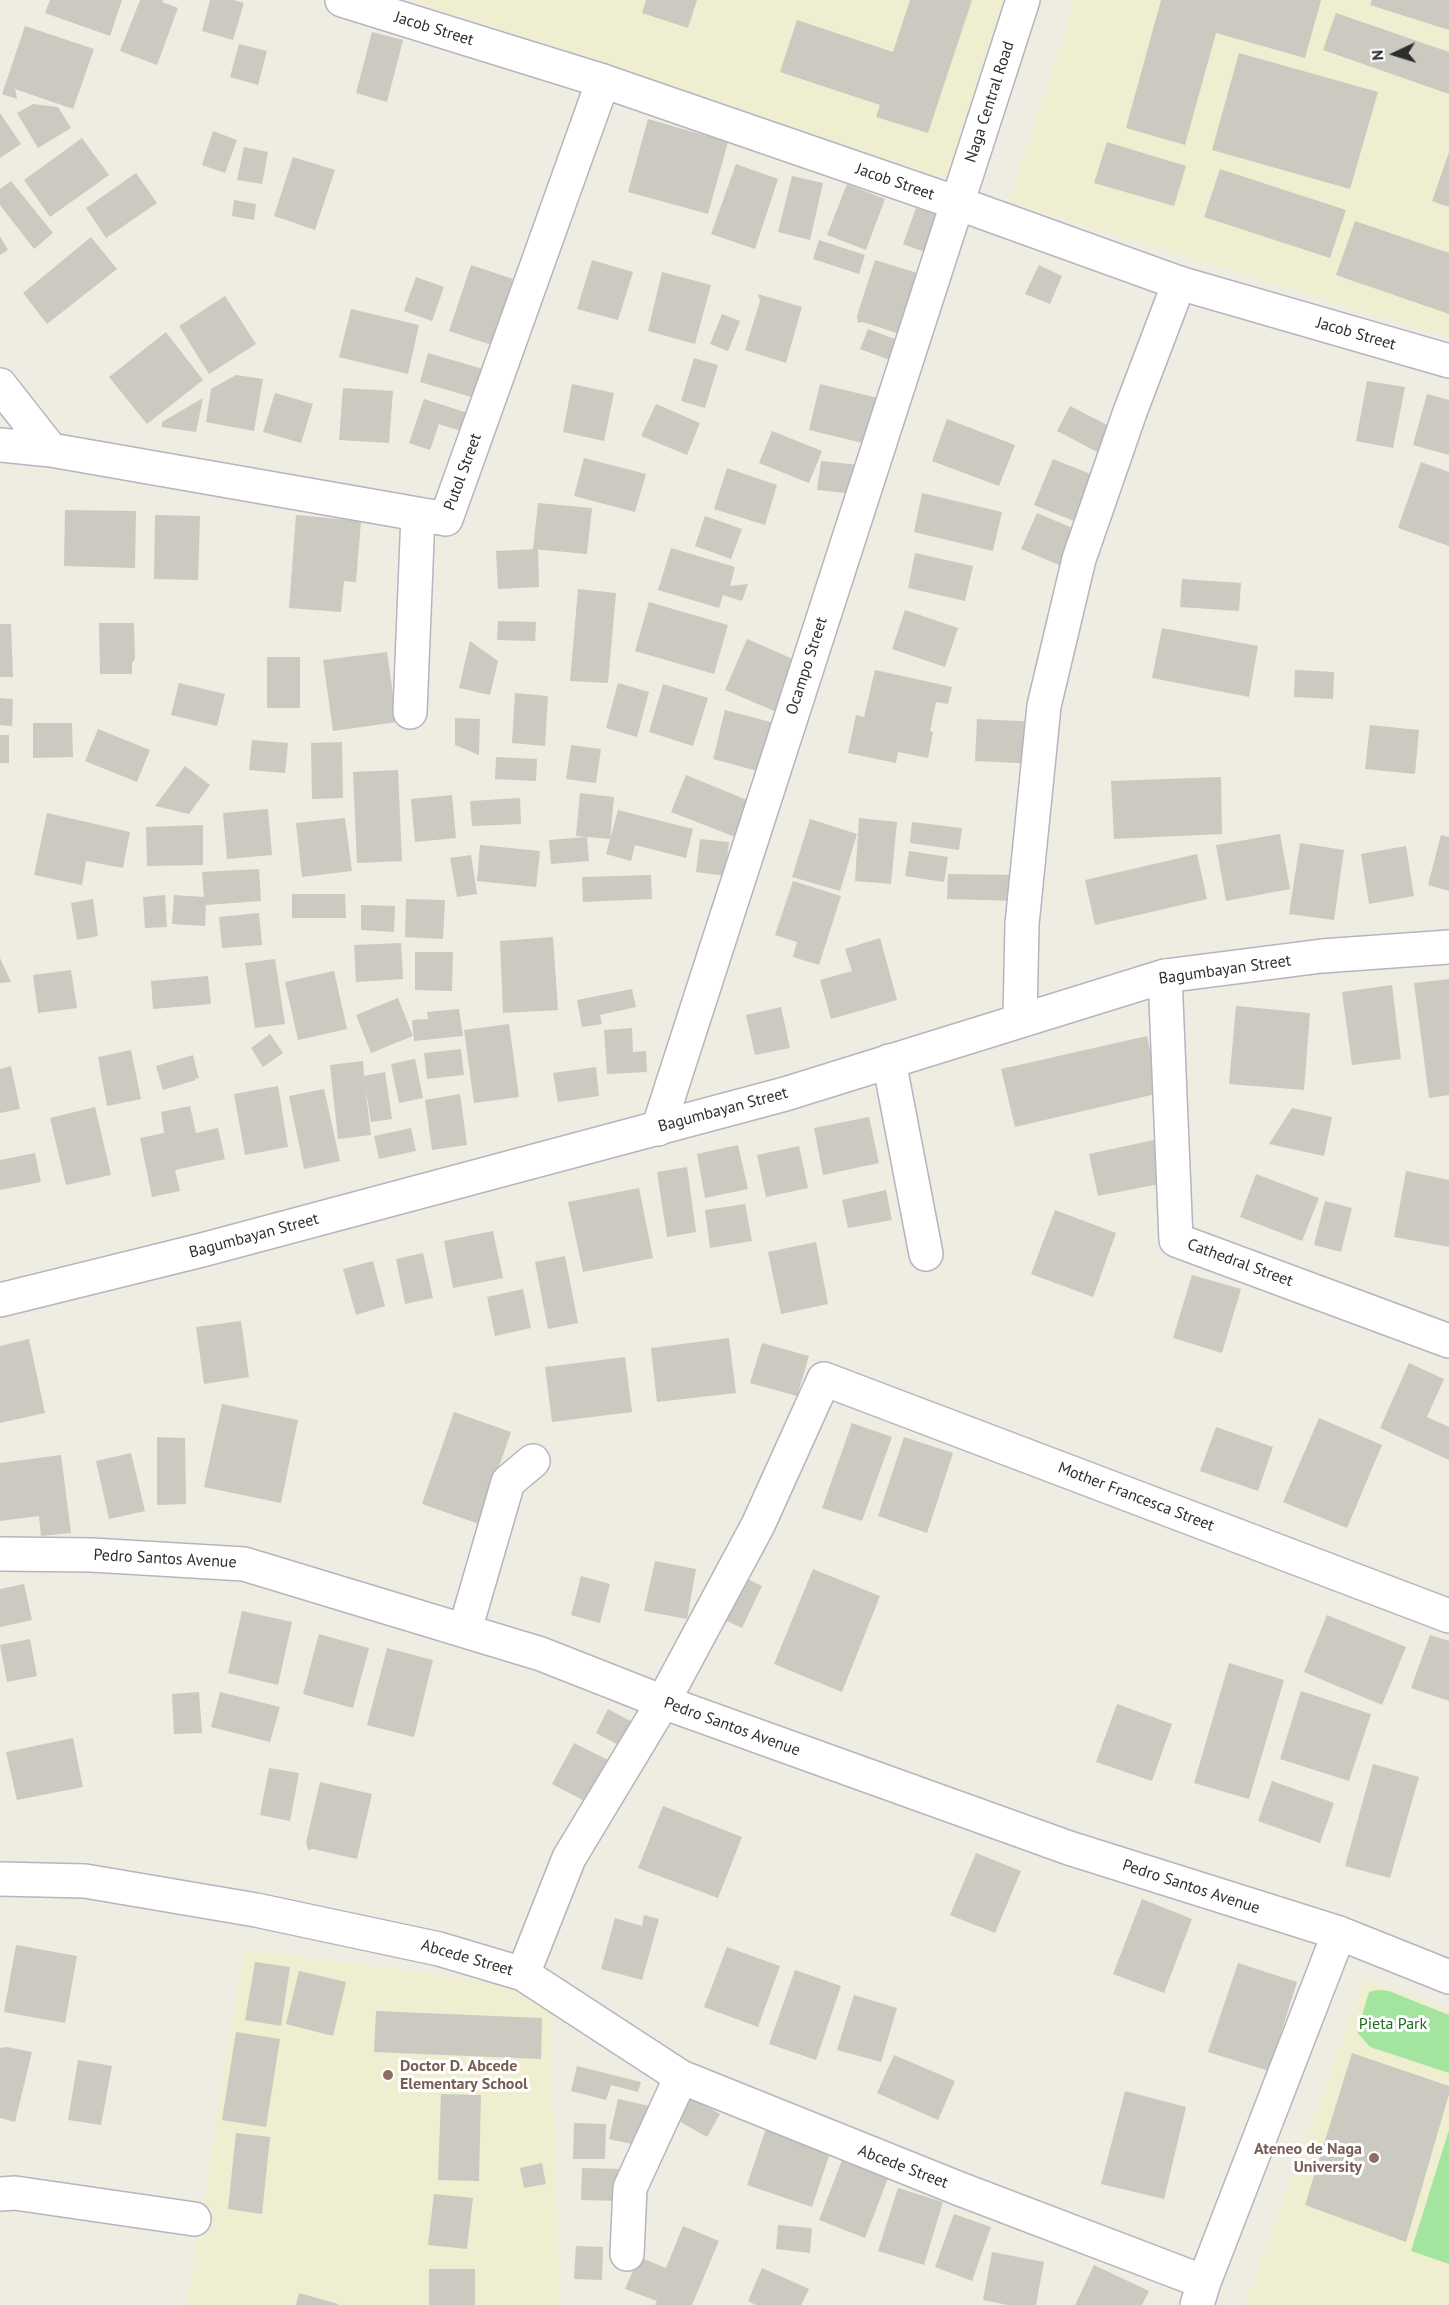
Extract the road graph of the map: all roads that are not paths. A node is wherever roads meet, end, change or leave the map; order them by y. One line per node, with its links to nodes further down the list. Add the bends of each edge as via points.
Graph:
1 (342, 0): 3 (street, Jacob Street)
2 (1023, 0): 4 (street, Naga Central Road)
3 (603, 81): 4 (street, Jacob Street); 10 (street, Putol Street, via 446,519)
4 (957, 203): 5 (street, Jacob Street); 16 (street, Ocampo Street)
5 (1179, 283): 6 (street, Jacob Street); 14 (street, via 1079,559 1044,706 1022,924)
6 (1449, 361)
7 (0, 385): 9 (street)
8 (0, 445): 9 (street, Putol Street)
9 (51, 450): 10 (street, Putol Street)
10 (418, 515): 11 (street)
11 (410, 712)
12 (1449, 947): 13 (street, Bagumbayan Street, via 1322,956)
13 (1165, 976): 14 (street, Bagumbayan Street); 19 (street, Cathedral Street, via 1176,1240)
14 (1020, 1019): 15 (street, Bagumbayan Street)
15 (889, 1061): 16 (street, Bagumbayan Street); 17 (street)
16 (658, 1129): 18 (street, Bagumbayan Street)
17 (926, 1254)
18 (0, 1300)
19 (1449, 1341)
20 (532, 1461): 23 (street, via 508,1482)
21 (0, 1554): 23 (street, Pedro Santos Avenue, via 244,1564)
22 (1449, 1616): 24 (street, Mother Francesca Street, via 824,1378 758,1525)
23 (465, 1630): 24 (street, Pedro Santos Avenue, via 541,1654)
24 (663, 1702): 26 (street, Pedro Santos Avenue, via 1069,1848); 27 (street, via 570,1858)
25 (0, 1879): 27 (street, Abcede Street, via 85,1881 256,1910 439,1949)
26 (1339, 1933): 28 (street, Pedro Santos Avenue); 33 (street)
27 (523, 1974): 29 (street, Abcede Street)
28 (1449, 1977)
29 (681, 2077): 32 (street, via 630,2188); 33 (street, Abcede Street, via 960,2189)
30 (0, 2194): 31 (street)
31 (194, 2219)
32 (627, 2254)
33 (1201, 2293)

